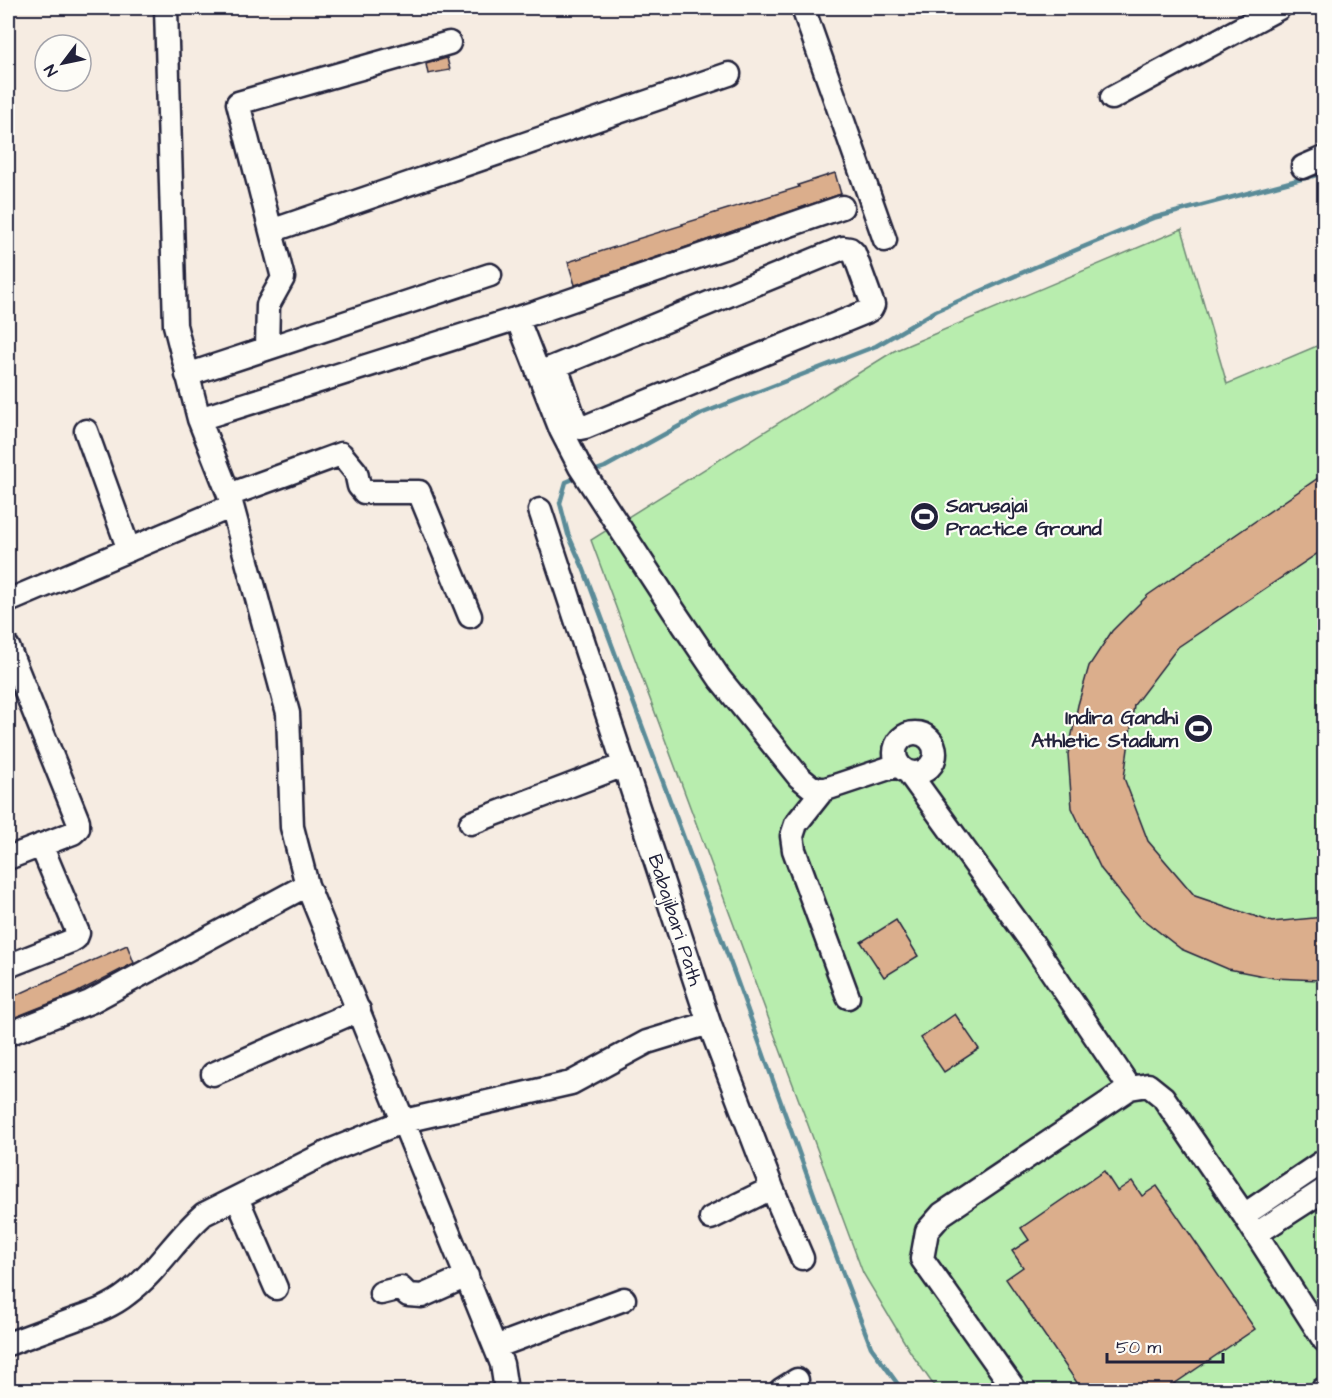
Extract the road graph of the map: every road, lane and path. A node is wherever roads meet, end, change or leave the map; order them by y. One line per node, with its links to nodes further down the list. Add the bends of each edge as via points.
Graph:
1 (166, 8): 16 (street, via 175,325)
2 (803, 8): 11 (street)
3 (1279, 8): 6 (street)
4 (449, 43): 10 (street, via 238,103)
5 (729, 74): 10 (street)
6 (1112, 98)
7 (1324, 158): 8 (street)
8 (1303, 167)
9 (842, 207): 13 (street)
10 (271, 231): 14 (street, via 283,278 268,305)
11 (885, 240)
12 (490, 275): 14 (street)
13 (517, 318): 15 (street); 17 (street)
14 (267, 348): 16 (street)
15 (547, 370): 15 (street, via 843,248 854,253 873,305 866,312 580,428); 26 (street, via 561,430 586,476 674,611 720,679 799,777)
16 (188, 375): 17 (street)
17 (199, 419): 19 (street)
18 (86, 431): 21 (street)
19 (231, 500): 21 (street); 23 (street, via 341,454 356,472 364,492 419,492); 30 (street, via 288,713 292,827)
20 (540, 510): 25 (street, Babajibari Path)
21 (129, 550): 22 (street)
22 (8, 601)
23 (470, 616)
24 (8, 647): 28 (street, via 78,821 73,833)
25 (624, 765): 27 (street); 34 (street, Babajibari Path)
26 (823, 790): 32 (street, via 796,824 792,836); 37 (street, via 904,769 1033,944)
27 (471, 823)
28 (41, 845): 29 (street); 31 (street, via 78,933 70,941)
29 (8, 858)
30 (307, 885): 33 (street); 35 (street, via 90,1002)
31 (8, 966)
32 (848, 997)
33 (359, 1011): 36 (street); 38 (street)
34 (709, 1023): 38 (street, via 647,1042 571,1083); 40 (street, Babajibari Path)
35 (8, 1034)
36 (213, 1074)
37 (1130, 1088): 43 (street, via 1148,1085 1163,1097); 55 (street, via 942,1214 927,1231 922,1259)
38 (404, 1121): 42 (street, via 332,1150); 47 (street)
39 (1324, 1161): 43 (street)
40 (772, 1188): 44 (street); 46 (street, Babajibari Path)
41 (1324, 1190): 45 (street)
42 (237, 1198): 48 (street); 52 (street, via 204,1214 190,1226 127,1295 92,1313)
43 (1244, 1215): 45 (street)
44 (711, 1218)
45 (1256, 1234): 51 (street)
46 (802, 1258)
47 (467, 1276): 49 (street, via 422,1296 408,1295 400,1288); 53 (street)
48 (276, 1288)
49 (381, 1293)
50 (624, 1299): 53 (street)
51 (1324, 1340)
52 (8, 1344)
53 (495, 1347): 54 (street)
54 (506, 1390)
55 (1015, 1390)

